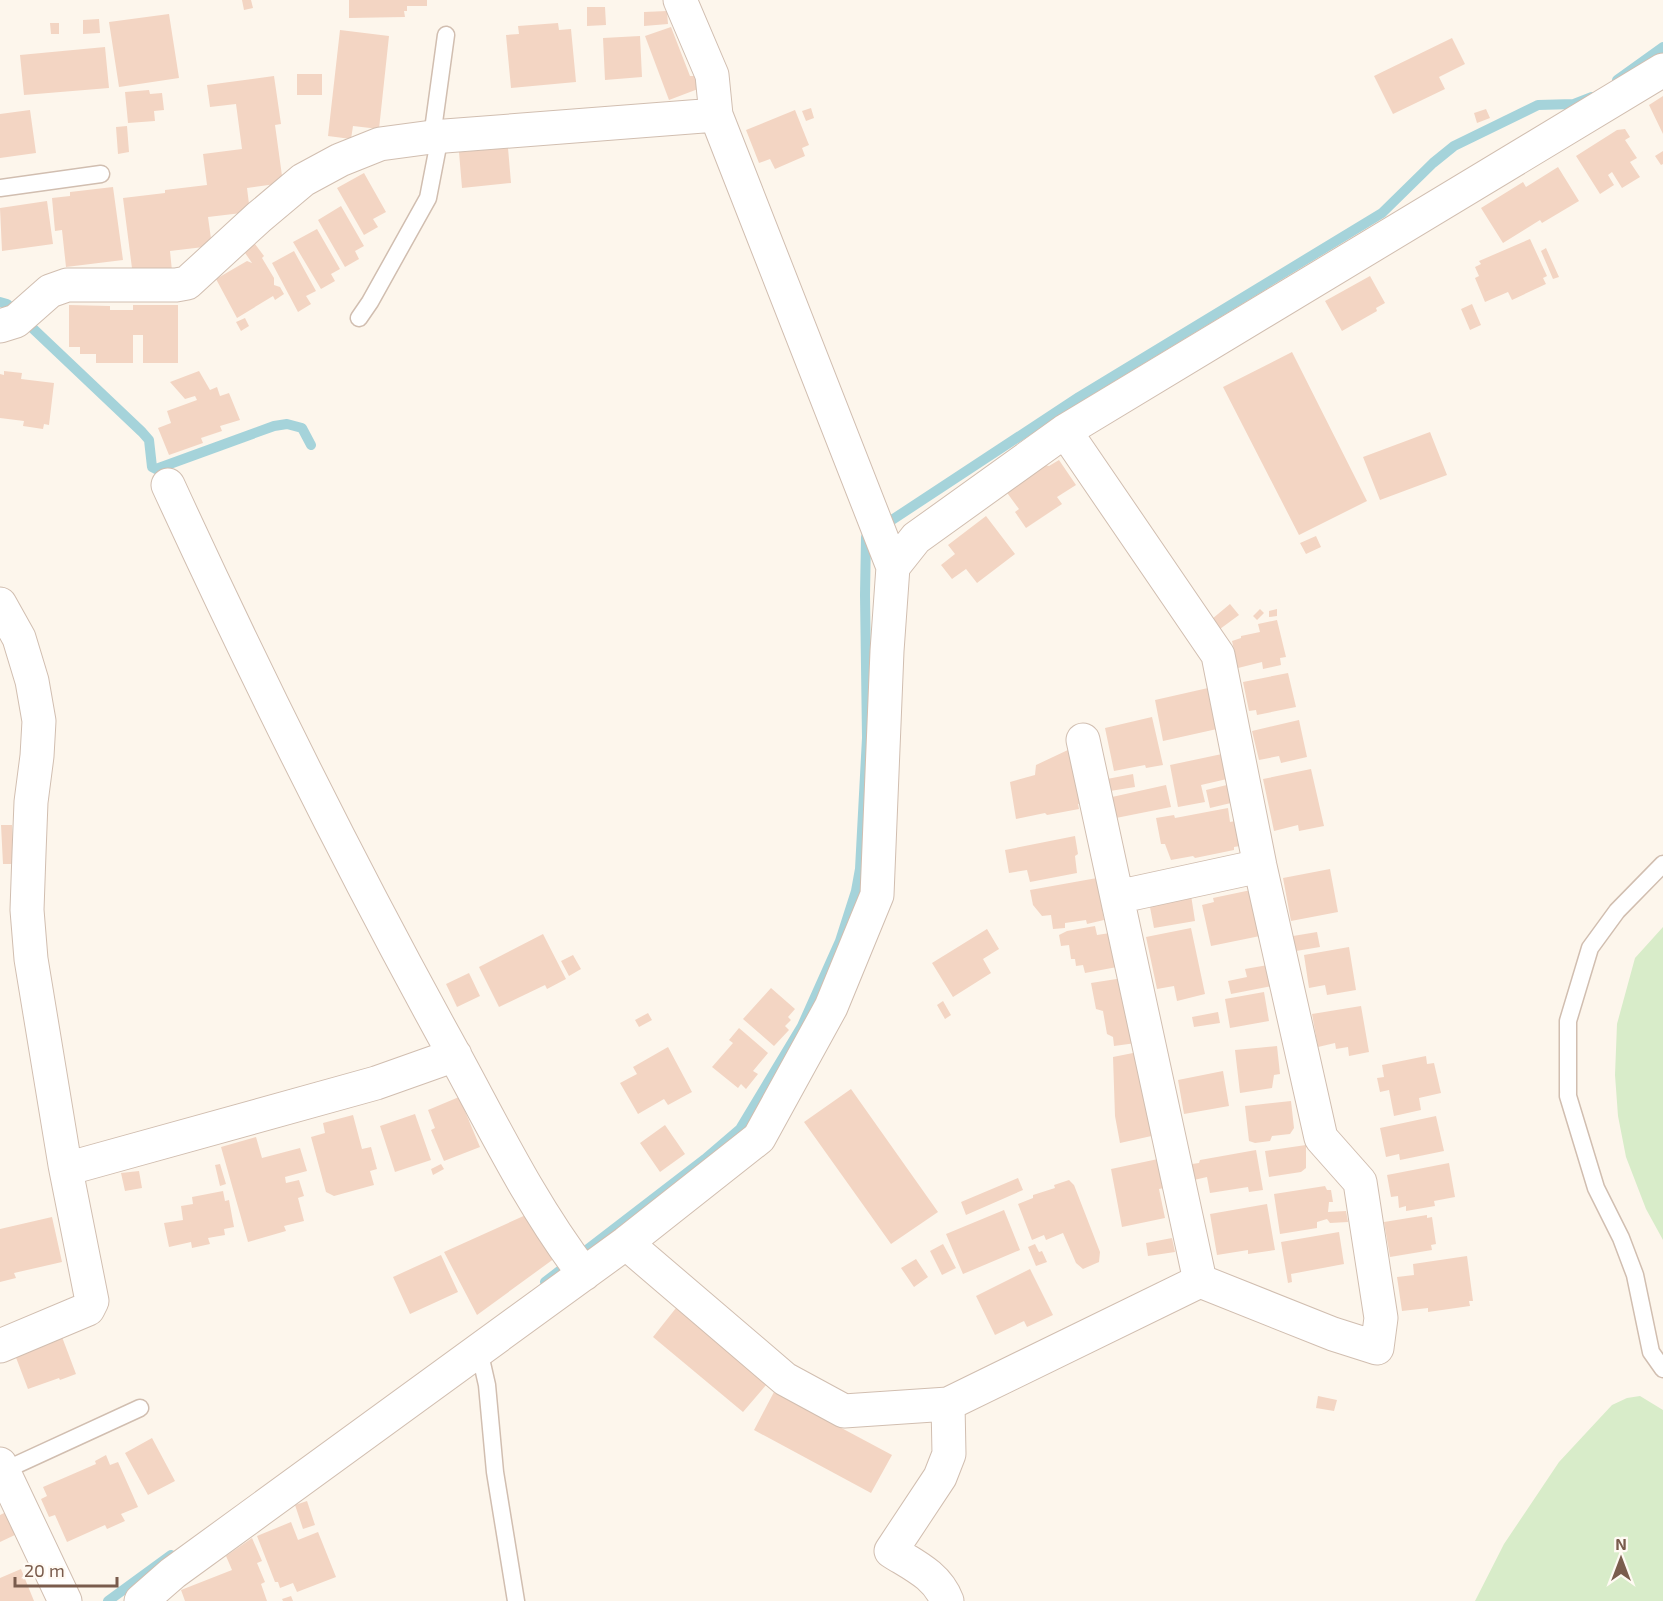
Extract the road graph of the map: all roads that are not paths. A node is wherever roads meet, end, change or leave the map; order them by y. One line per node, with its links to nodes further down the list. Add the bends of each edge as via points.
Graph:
1 (680, 0): 4 (street, via 712,75)
2 (446, 35): 5 (lane)
3 (1663, 70): 10 (street)
4 (716, 115): 5 (street); 12 (street)
5 (436, 137): 8 (lane, via 428,198); 9 (street, via 380,144 303,180 187,283 67,285 50,291 16,321)
6 (101, 174): 7 (lane)
7 (0, 188)
8 (359, 318)
9 (0, 326)
10 (1065, 431): 12 (street, via 916,538); 16 (street, via 1218,655)
11 (168, 485): 18 (street, via 243,646 378,915)
12 (893, 567): 20 (street, via 876,895 831,1007 759,1138)
13 (0, 603): 19 (street, via 19,638 39,721 27,910 31,959)
14 (1083, 740): 17 (street)
15 (1663, 864): 25 (lane, via 1617,911 1590,948 1568,1021 1568,1096 1596,1188 1635,1275 1651,1352)
16 (1260, 866): 17 (street); 22 (street, via 1321,1138 1360,1182 1381,1318 1377,1348)
17 (1117, 897): 22 (street)
18 (455, 1055): 19 (street, via 376,1083); 21 (street, via 553,1233)
19 (66, 1169): 23 (street, via 92,1301 88,1309)
20 (627, 1243): 21 (street); 26 (street, via 785,1379 844,1411)
21 (576, 1263): 24 (street)
22 (1200, 1281): 26 (street)
23 (0, 1346)
24 (479, 1350): 30 (street, via 173,1573); 31 (lane)
25 (1663, 1369)
26 (948, 1404): 32 (street, via 949,1454 940,1477 891,1551 927,1572)
27 (141, 1408): 28 (lane)
28 (2, 1467): 29 (street)
29 (65, 1601)
30 (141, 1601)
31 (516, 1601)
32 (946, 1601)

